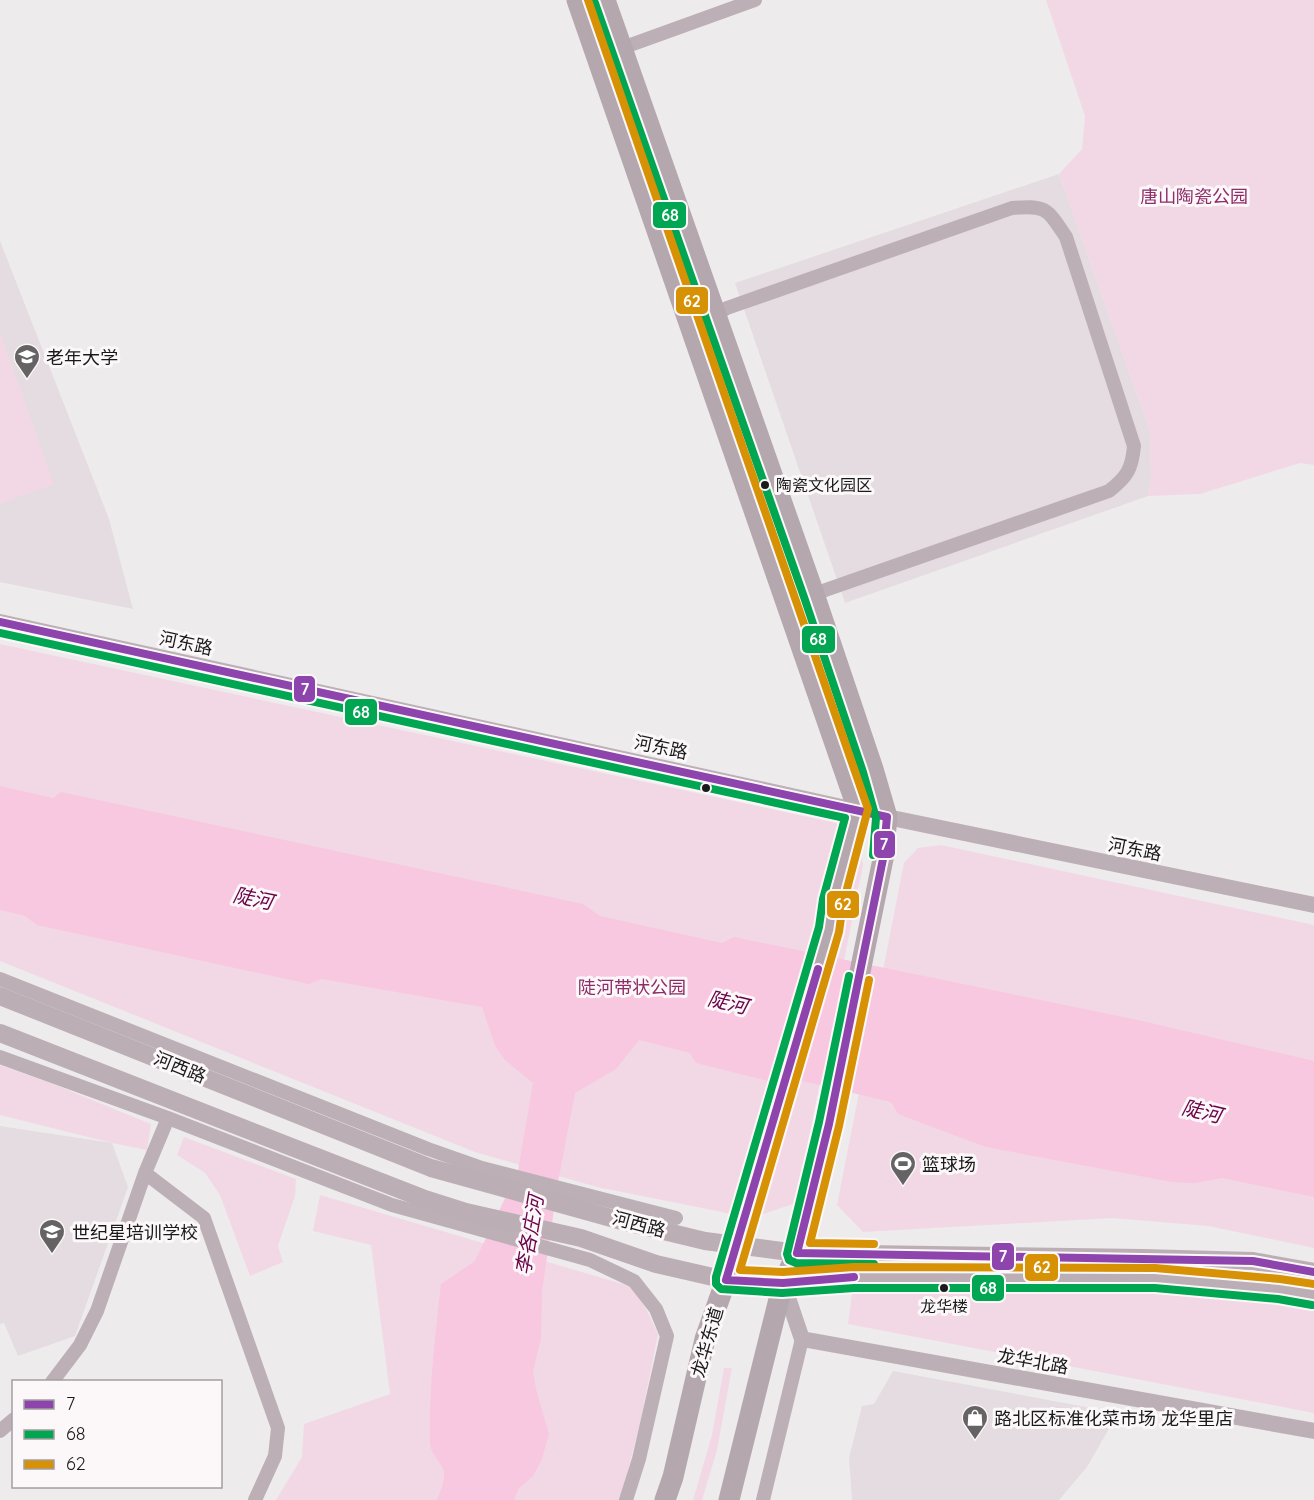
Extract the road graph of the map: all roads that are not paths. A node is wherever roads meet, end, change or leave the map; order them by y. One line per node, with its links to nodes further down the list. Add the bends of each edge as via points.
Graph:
1 (577, 0): 8 (main road)
2 (605, 0): 4 (main road)
3 (755, 0): 4 (street)
4 (622, 48): 5 (main road)
5 (715, 315): 6 (main road); 6 (street, via 1012,208 1035,206 1050,213 1066,237 1134,446 1133,464 1123,480 1109,491)
6 (814, 594): 9 (main road)
7 (0, 622): 8 (street, 河东路)
8 (858, 810): 9 (street, 河东路); 21 (main road, 龙华东道, via 829,929)
9 (887, 817): 10 (street, 河东路); 22 (main road, via 883,859 829,1124)
10 (1314, 905)
11 (0, 979): 17 (street, via 428,1149)
12 (0, 996): 17 (main road, 河西路, via 431,1168)
13 (0, 1033): 20 (main road, 河西路)
14 (0, 1057): 15 (street)
15 (168, 1118): 16 (street); 20 (street, via 392,1205)
16 (145, 1173): 28 (street, via 97,1311 80,1345); 32 (street, via 204,1218 278,1428 275,1456)
17 (481, 1175): 18 (main road, 河西路)
18 (585, 1203): 19 (street); 21 (main road, 河西路, via 705,1241)
19 (676, 1218)
20 (469, 1220): 24 (main road, 河西路, via 581,1238 656,1264); 33 (street, via 590,1260 634,1281 656,1309 667,1336)
21 (736, 1245): 22 (main road, 河西路); 24 (main road, 龙华东道)
22 (797, 1254): 23 (main road, 河西路, via 1143,1257 1242,1261); 25 (main road)
23 (1314, 1272)
24 (726, 1280): 25 (main road, 河西路); 34 (main road, 龙华东道, via 705,1340)
25 (783, 1283): 26 (main road, 河西路, via 854,1277 1155,1278); 27 (street); 35 (main road)
26 (1314, 1295)
27 (802, 1339): 31 (street, 龙华北路); 36 (street)
28 (54, 1380)
29 (12, 1421): 30 (street)
30 (0, 1431)
31 (1314, 1431)
32 (255, 1500)
33 (626, 1500)
34 (665, 1500)
35 (729, 1500)
36 (763, 1500)

